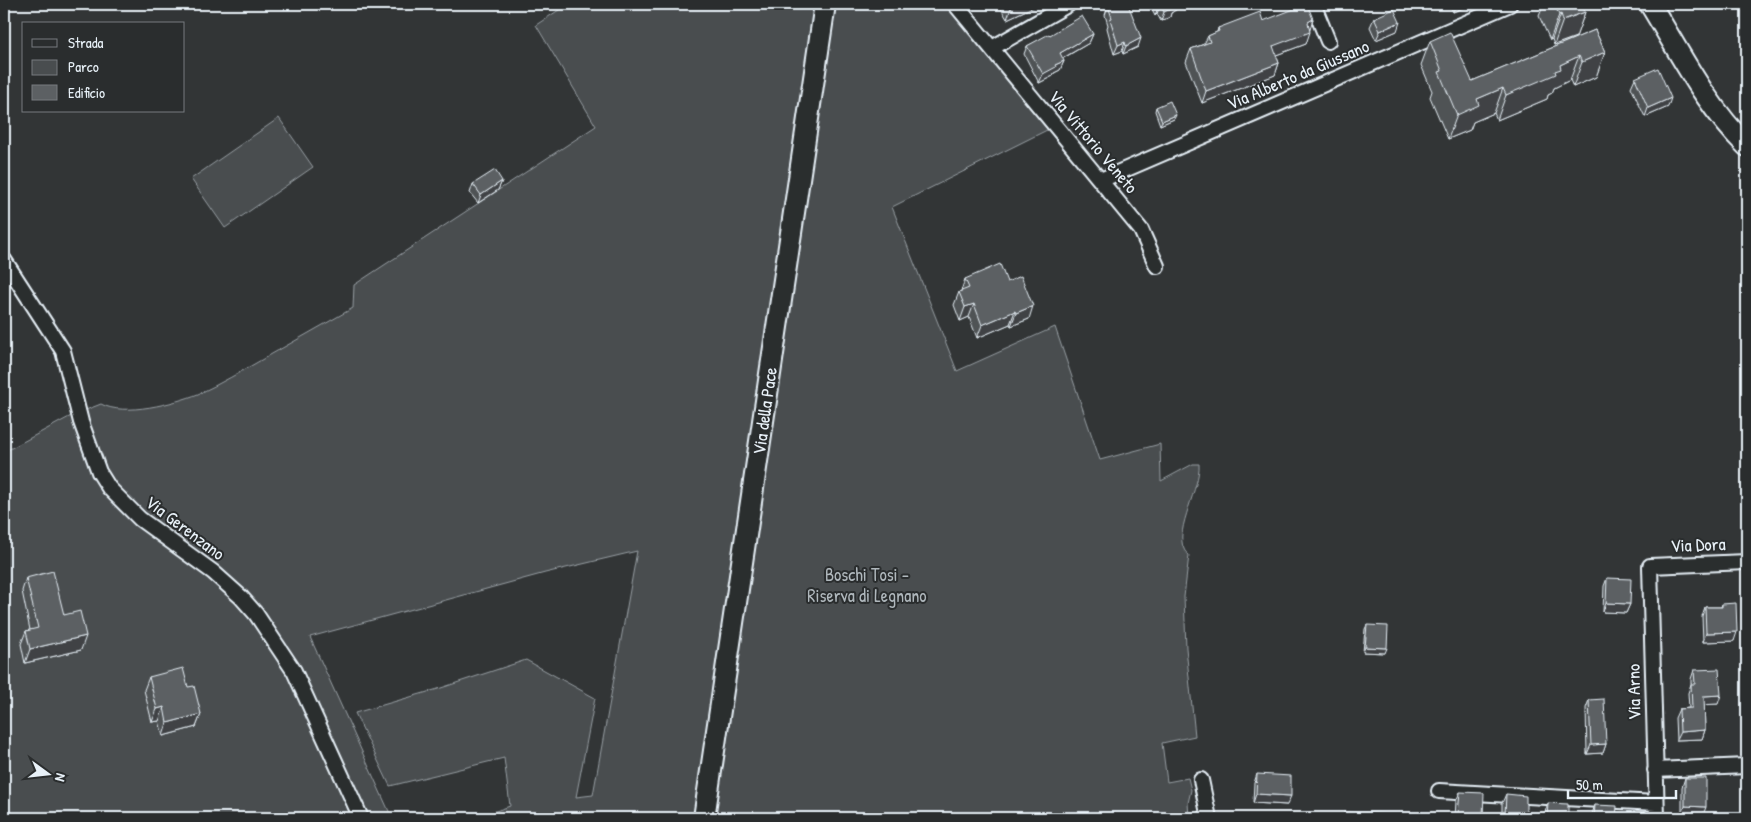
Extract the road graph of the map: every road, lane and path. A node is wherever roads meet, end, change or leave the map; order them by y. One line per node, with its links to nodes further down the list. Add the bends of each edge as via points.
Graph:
1 (825, 4): 21 (main road, Via della Pace)
2 (955, 4): 8 (street, Via Vittorio Veneto)
3 (1069, 4): 8 (street)
4 (1312, 4): 7 (street)
5 (1510, 4): 10 (street, Via Alberto da Giussano)
6 (1650, 4): 9 (main road, via 1710,104)
7 (1328, 41)
8 (992, 48): 10 (street, Via Vittorio Veneto)
9 (1747, 146)
10 (1100, 180): 12 (street, Via Vittorio Veneto, via 1141,230)
11 (4, 260): 20 (street, Via Gerenzano, via 63,351 81,422 99,472 109,488 140,519 214,572 256,614 294,671)
12 (1157, 266)
13 (1747, 562): 14 (street, Via Dora)
14 (1650, 566): 16 (street, Via Arno)
15 (1747, 766): 16 (street)
16 (1655, 770): 19 (street, Via Arno)
17 (1200, 780): 22 (street)
18 (1439, 791): 19 (street)
19 (1656, 803): 23 (street, Via Arno)
20 (361, 818)
21 (704, 818)
22 (1209, 818)
23 (1657, 818)

